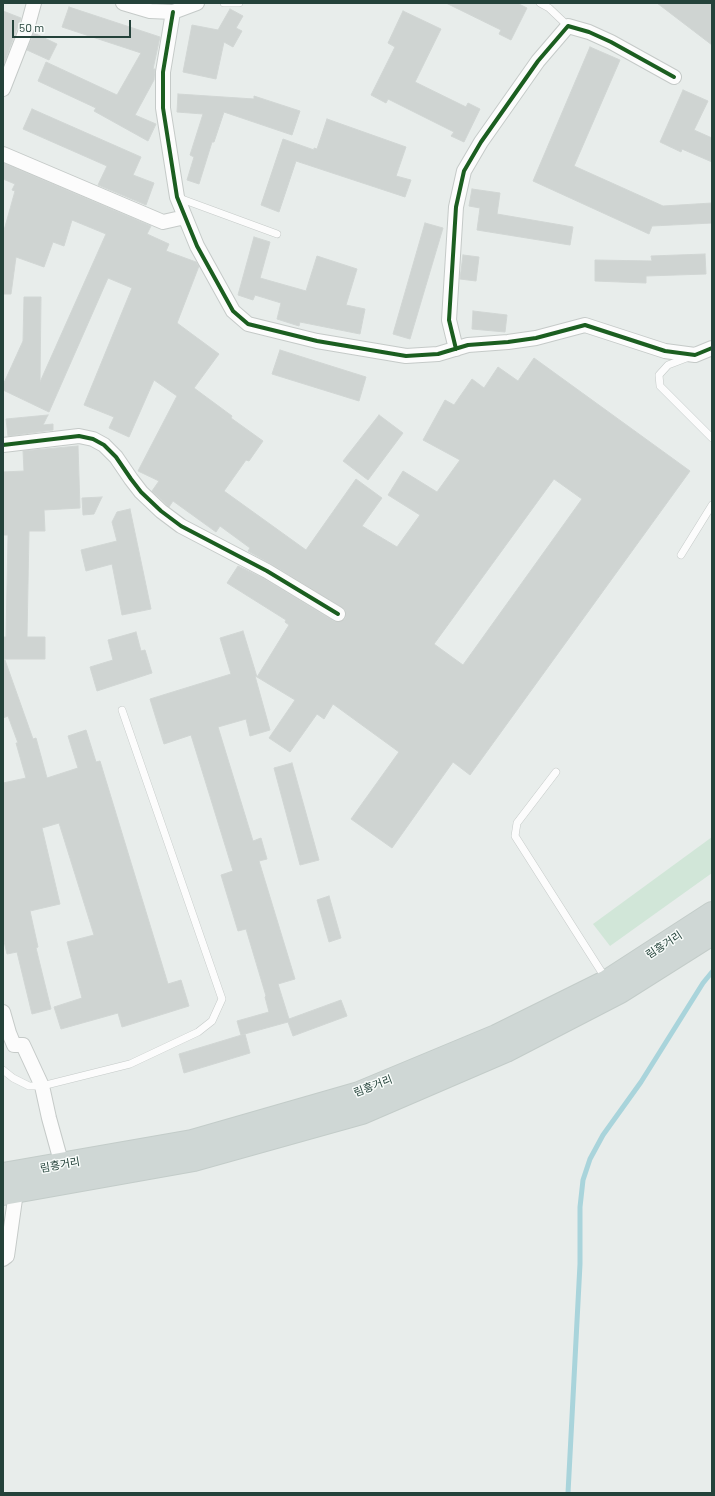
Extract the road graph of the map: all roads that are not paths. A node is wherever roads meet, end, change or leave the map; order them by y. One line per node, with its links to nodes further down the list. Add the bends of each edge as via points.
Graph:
1 (34, 3): 10 (street)
2 (124, 3): 7 (street, via 150,11)
3 (197, 3): 7 (street)
4 (224, 3): 5 (lane)
5 (239, 3)
6 (540, 3): 8 (lane)
7 (173, 12): 12 (street, via 163,72 163,108)
8 (568, 26): 9 (street, via 611,42); 15 (street, via 538,61 481,142 464,171 456,207 449,320)
9 (674, 77)
10 (3, 89)
11 (3, 154): 13 (street, via 163,222)
12 (177, 197): 13 (street); 14 (lane)
13 (185, 218): 15 (street, via 197,246 233,311 248,324 317,341 406,356 438,354)
14 (277, 234)
15 (456, 348): 17 (street, via 536,338 585,325 665,351)
16 (712, 348): 17 (street)
17 (695, 355): 18 (lane, via 668,364 659,375 660,386)
18 (712, 438)
19 (3, 445): 22 (street, via 79,436 93,439 104,445 116,457 141,492 182,526 268,571)
20 (712, 505): 21 (lane)
21 (681, 555)
22 (338, 614)
23 (122, 710): 30 (lane, via 222,999 212,1021 198,1032 130,1064)
24 (556, 772): 27 (lane, via 517,823 515,836)
25 (712, 913): 27 (main road, 림흥거리)
26 (712, 934): 33 (main road, 림흥거리, via 620,992 506,1051 362,1112 194,1160)
27 (607, 981): 31 (main road, 림흥거리, via 496,1036 359,1093 192,1141)
28 (3, 1012): 30 (street, via 8,1033 14,1044 23,1045)
29 (3, 1070): 30 (lane, via 29,1086)
30 (42, 1086): 31 (street)
31 (62, 1165): 32 (main road, 림흥거리)
32 (3, 1174)
33 (9, 1193): 34 (street, via 7,1256)
34 (3, 1259)

